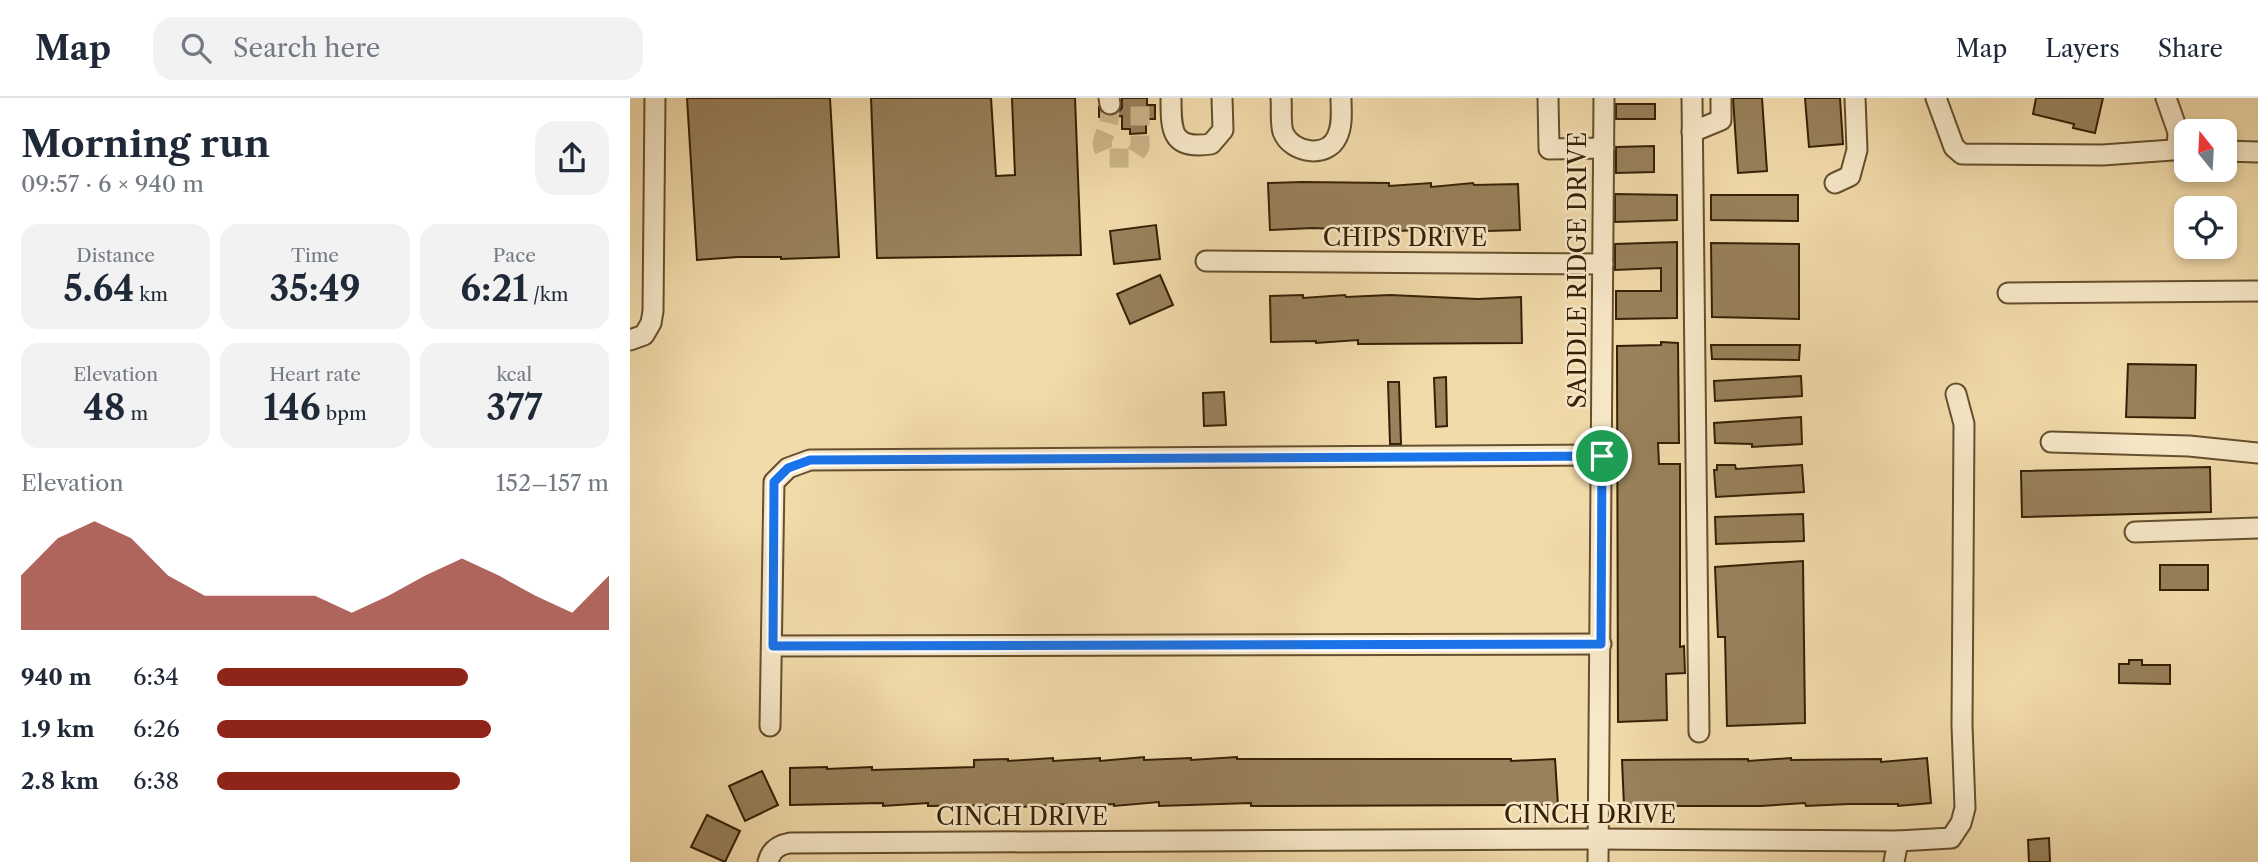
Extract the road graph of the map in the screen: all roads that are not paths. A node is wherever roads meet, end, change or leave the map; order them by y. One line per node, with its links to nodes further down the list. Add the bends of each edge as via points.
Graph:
1 (655, 98): 24 (street, via 653,301 651,323)
2 (1171, 98): 3 (street, via 1171,130 1182,143 1195,145 1211,144 1223,130)
3 (1222, 98)
4 (1281, 98): 5 (street, via 1282,130 1300,149 1313,151 1337,139)
5 (1341, 98)
6 (1548, 98): 15 (street, via 1549,149)
7 (1604, 98): 15 (street, SADDLE RIDGE DRIVE)
8 (1692, 98): 14 (street)
9 (1721, 98): 14 (street, via 1721,120)
10 (1855, 98): 19 (street, via 1857,150 1850,176)
11 (1936, 98): 16 (street, via 1954,147 1962,154 2103,155)
12 (2166, 98): 13 (street)
13 (2174, 121)
14 (1692, 132): 34 (street)
15 (1604, 148): 21 (street, SADDLE RIDGE DRIVE)
16 (2174, 150)
17 (2237, 151): 18 (street)
18 (2258, 152)
19 (1835, 183)
20 (1206, 261): 21 (street, CHIPS DRIVE)
21 (1603, 264): 28 (street, SADDLE RIDGE DRIVE)
22 (2258, 291): 23 (street)
23 (2008, 293)
24 (637, 338)
25 (1956, 394): 36 (street, CINCH DRIVE, via 1964,424 1965,808 1951,838)
26 (2051, 442): 27 (street)
27 (2258, 453)
28 (1602, 456): 31 (street, SADDLE RIDGE DRIVE); 32 (street, via 810,460 788,468 774,482)
29 (2258, 528): 30 (street)
30 (2135, 531)
31 (1601, 644): 32 (street); 35 (street, SADDLE RIDGE DRIVE)
32 (773, 646): 33 (street)
33 (770, 726)
34 (1699, 732)
35 (1598, 839): 36 (street, CINCH DRIVE); 37 (street, CINCH DRIVE, via 790,843 779,845); 38 (street, SADDLE RIDGE DRIVE)
36 (1898, 841): 39 (street)
37 (768, 862)
38 (1598, 862)
39 (1894, 862)

